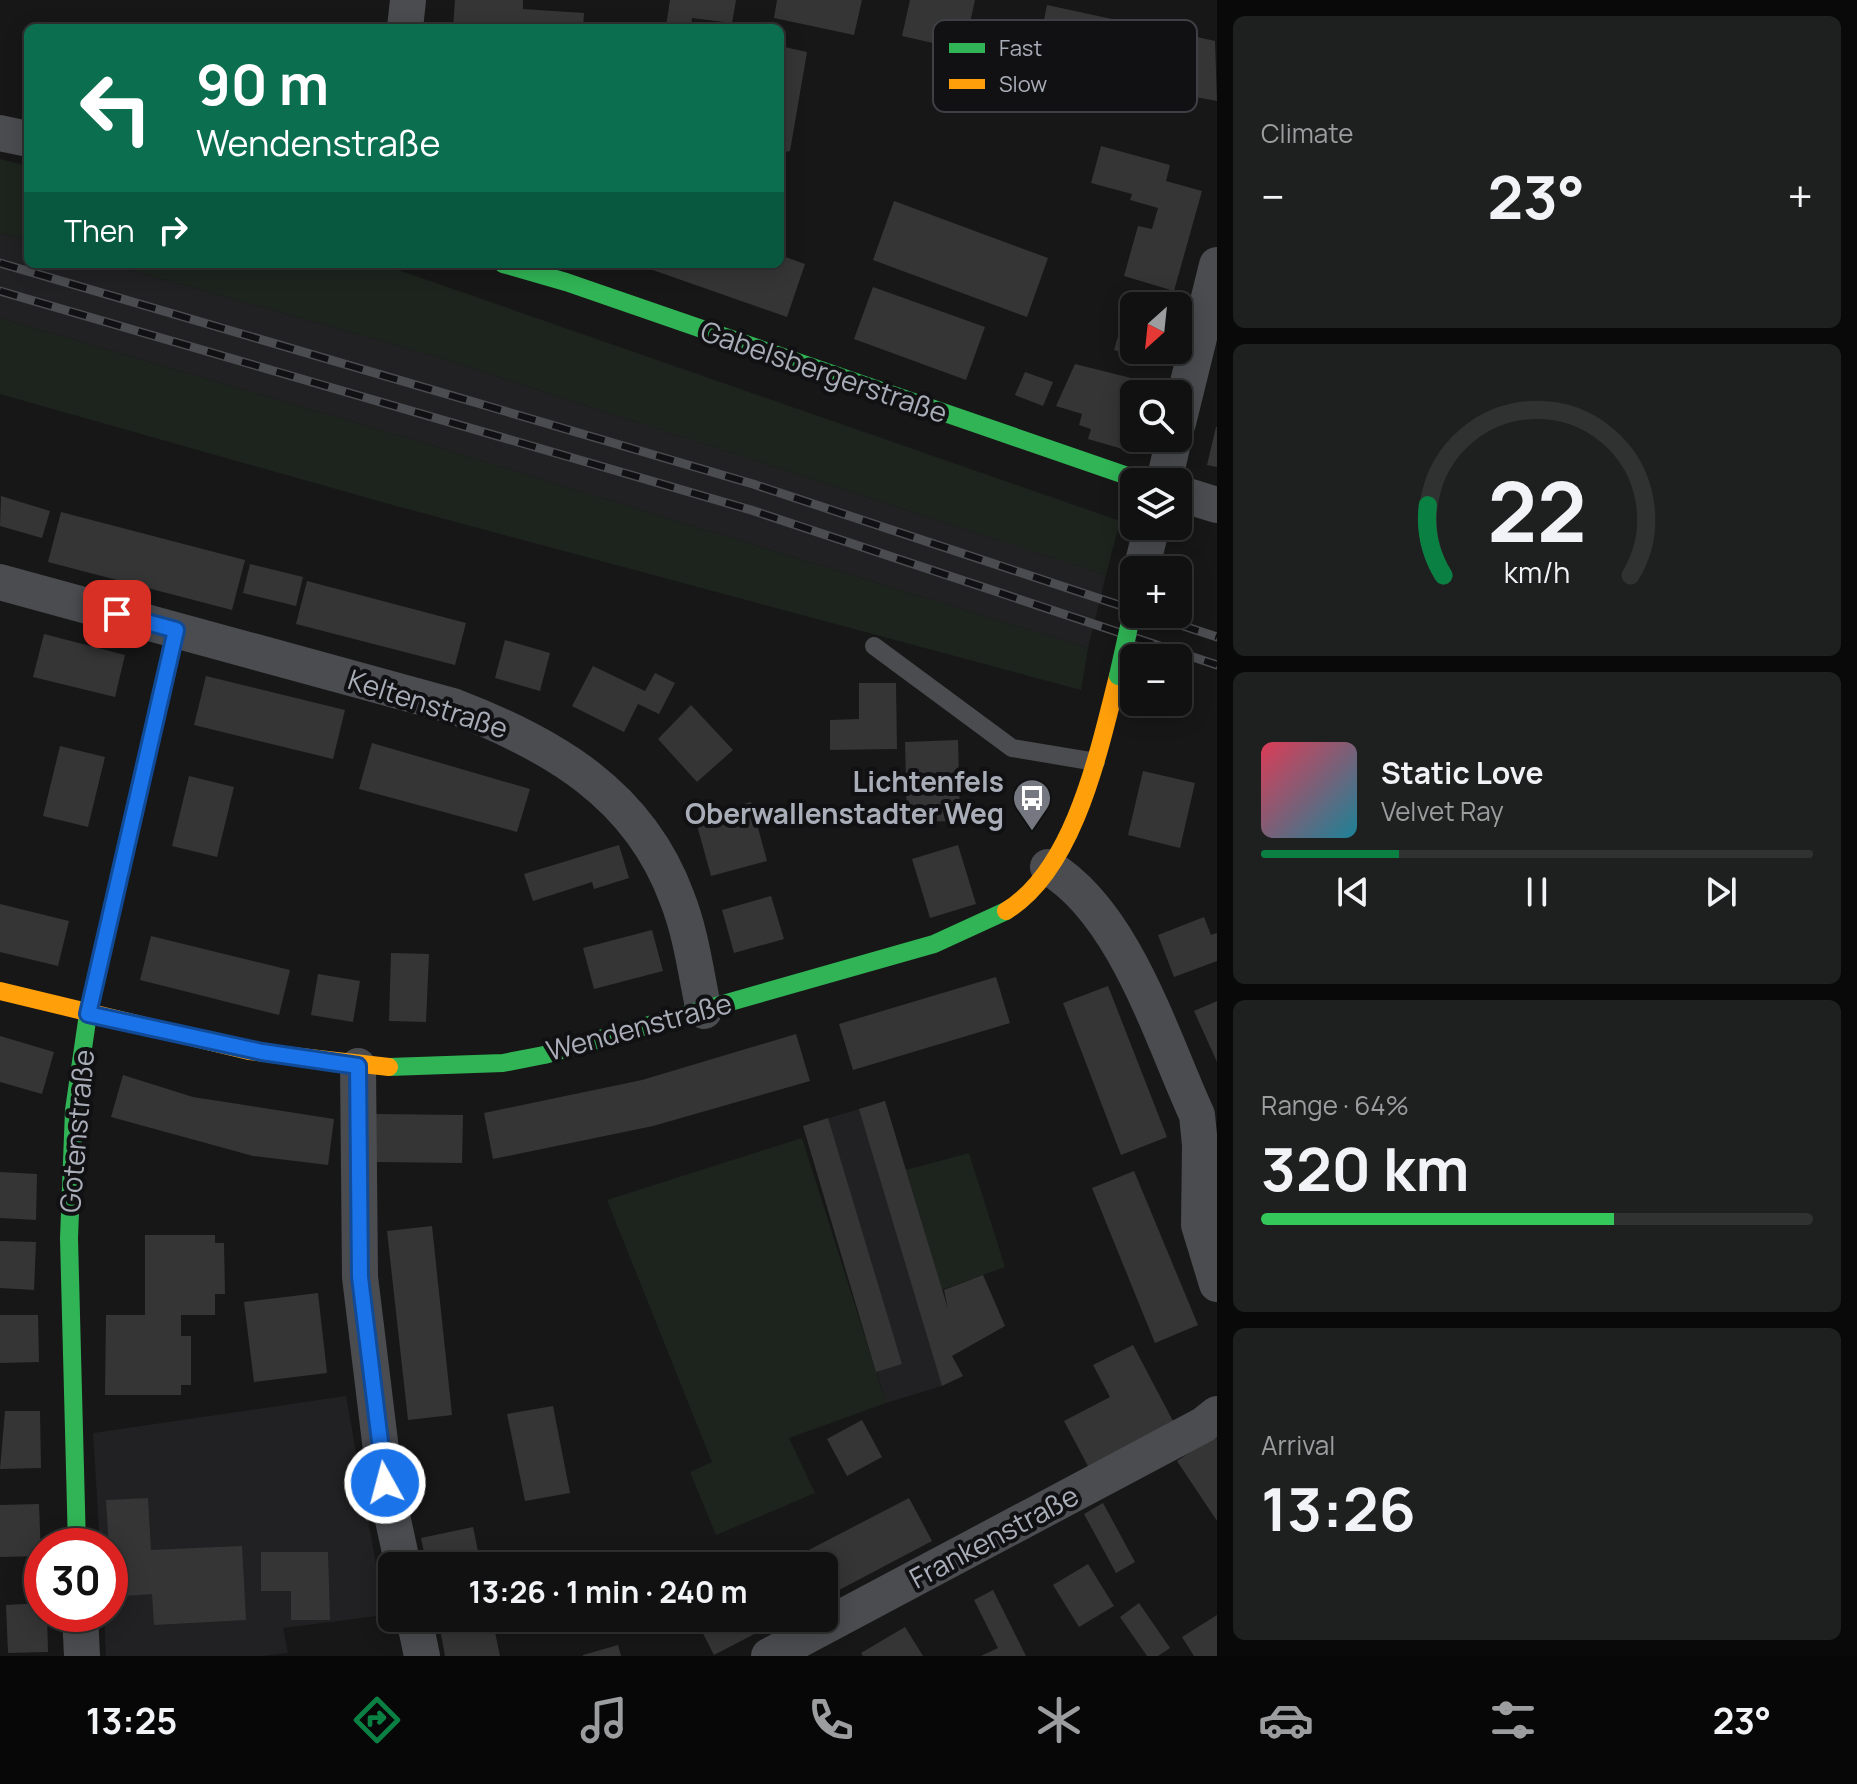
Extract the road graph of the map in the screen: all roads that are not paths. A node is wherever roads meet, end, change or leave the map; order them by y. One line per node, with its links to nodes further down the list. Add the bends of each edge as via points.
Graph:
1 (408, 0): 2 (street)
2 (405, 24)
3 (0, 133): 4 (street)
4 (24, 138)
5 (1217, 265): 7 (street)
6 (517, 268): 8 (street, Gabelsbergerstraße)
7 (1189, 380)
8 (1120, 473)
9 (1192, 497): 10 (street)
10 (1217, 505)
11 (0, 582): 13 (street, Keltenstraße)
12 (1129, 628): 15 (street, Wendenstraße, bridge)
13 (176, 630): 18 (street, Keltenstraße, via 453,706 503,725 581,771 641,827 659,858 678,899); 19 (street, Gotenstraße)
14 (874, 646): 15 (lane, via 1012,748)
15 (1096, 762): 16 (street, Wendenstraße)
16 (1048, 867): 18 (street, Wendenstraße, via 1028,894 1006,911 950,937); 21 (street, via 1076,886 1115,934)
17 (0, 991): 19 (street, Wendenstraße)
18 (704, 1011): 20 (street, Wendenstraße, via 503,1063)
19 (88, 1014): 20 (street, Wendenstraße, via 262,1052); 24 (street, Gotenstraße, via 74,1110 69,1238)
20 (358, 1066): 25 (street, via 360,1277 385,1483)
21 (1207, 1113): 22 (street, via 1200,1145 1199,1225)
22 (1217, 1284)
23 (1217, 1414): 30 (street, Frankenstraße)
24 (77, 1528)
25 (400, 1552)
26 (81, 1632): 28 (street)
27 (417, 1632): 29 (street)
28 (82, 1656)
29 (422, 1656)
30 (769, 1656)

